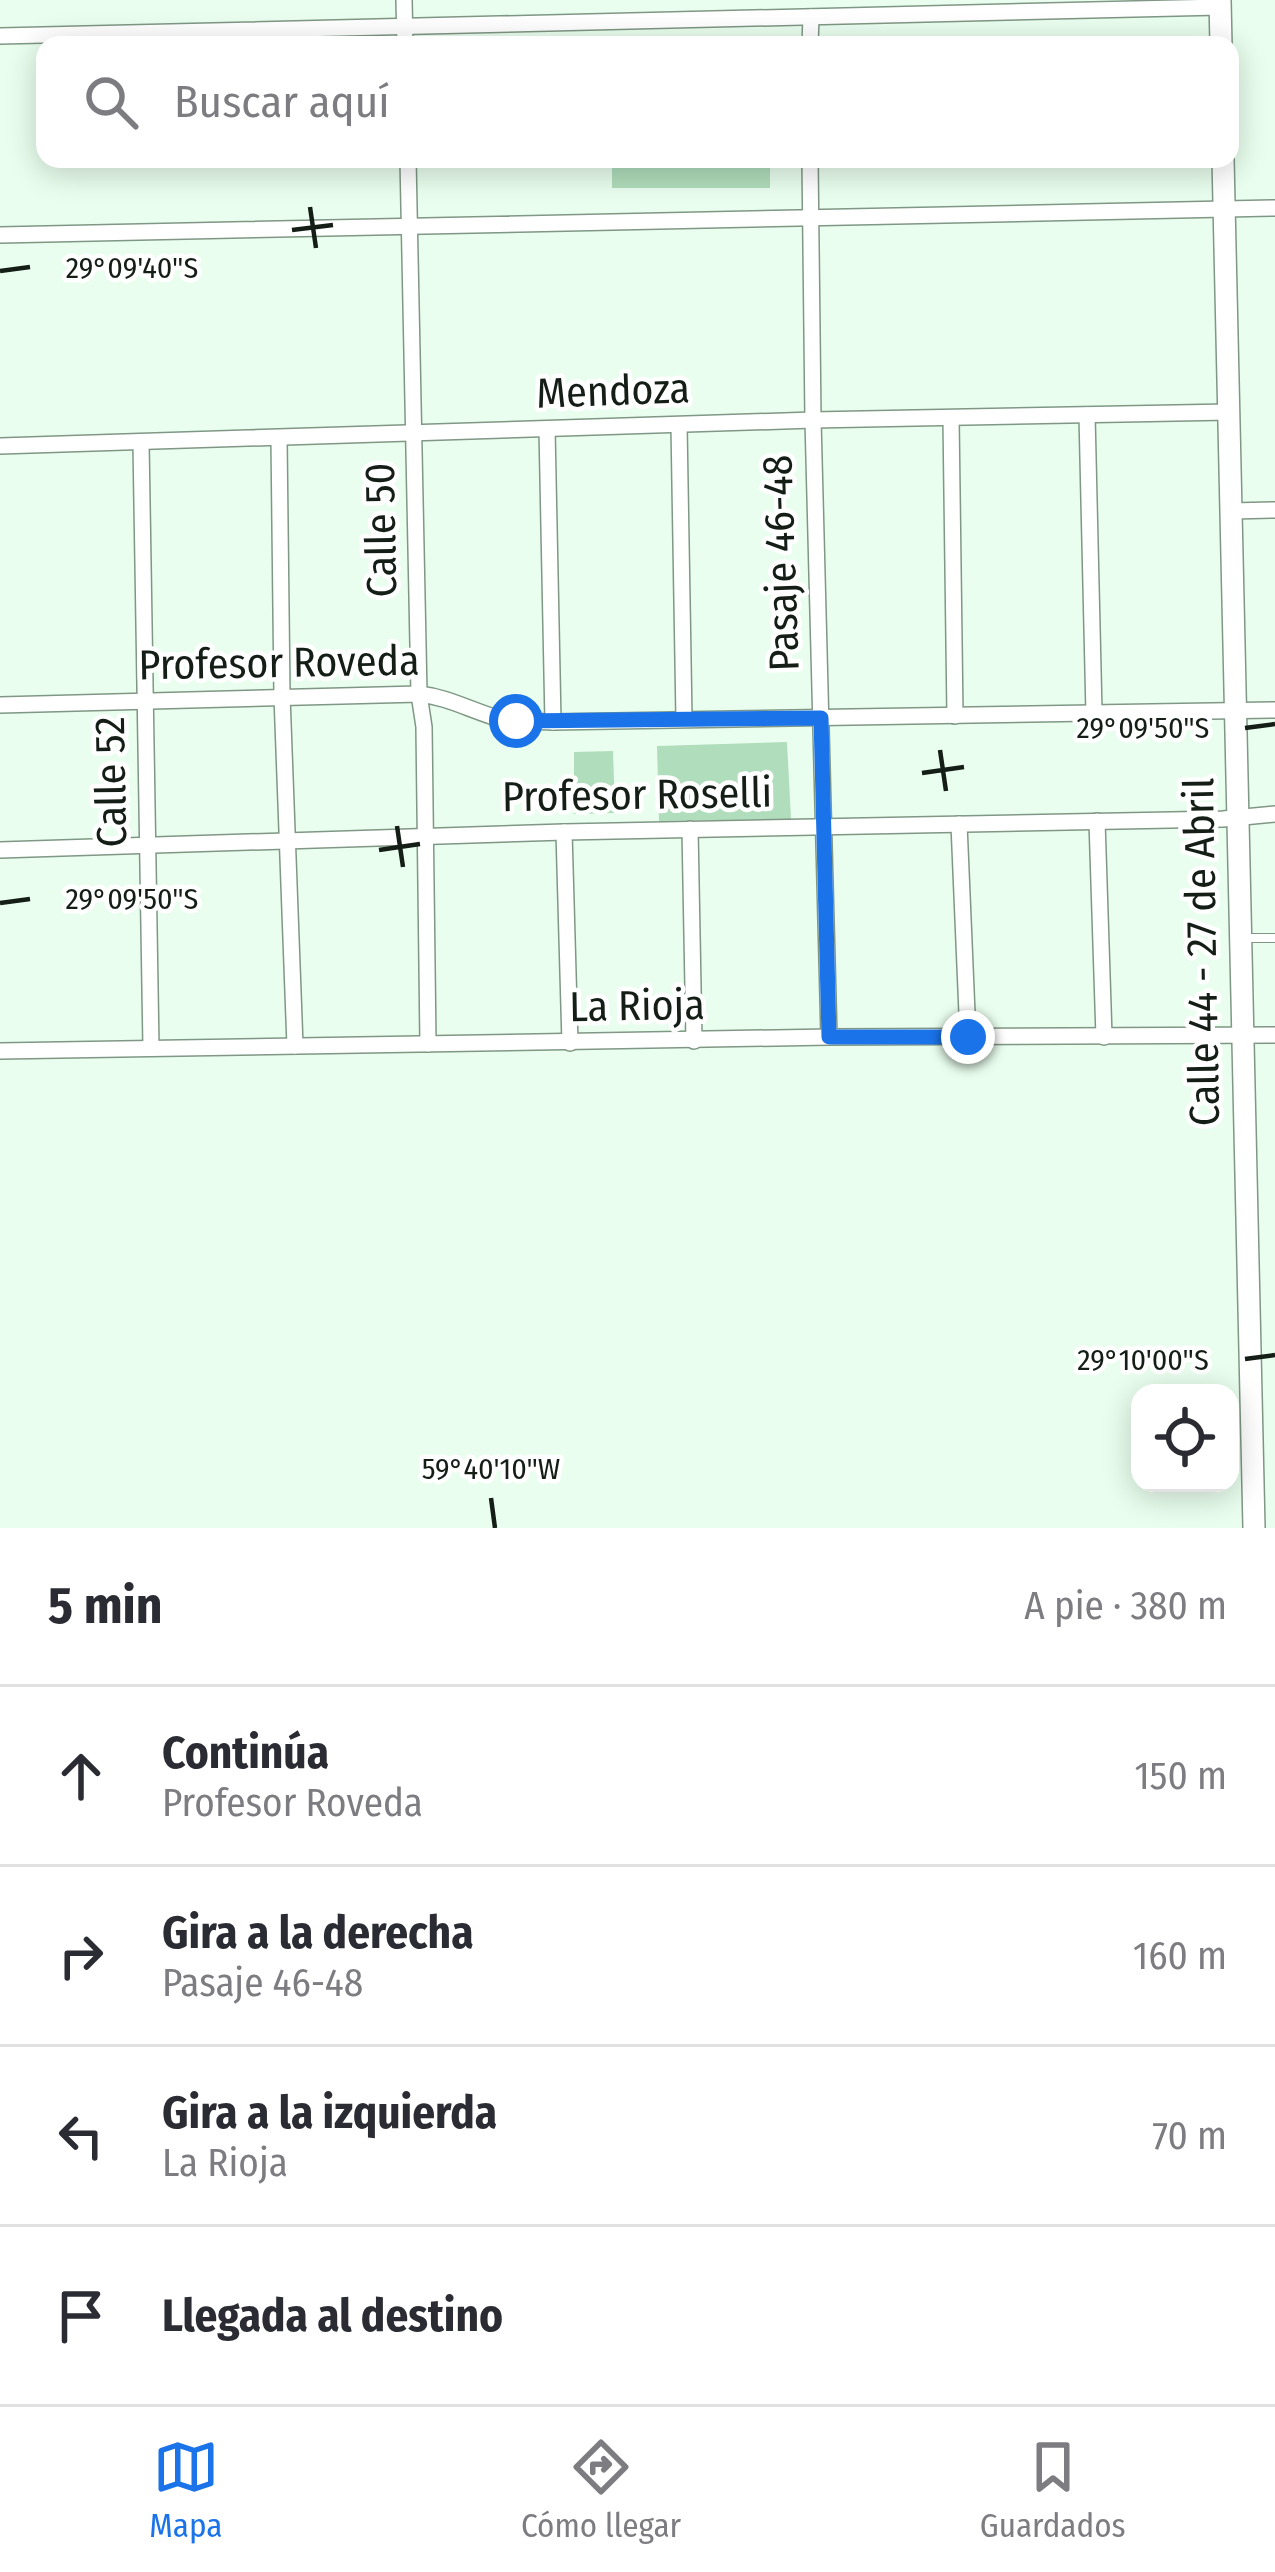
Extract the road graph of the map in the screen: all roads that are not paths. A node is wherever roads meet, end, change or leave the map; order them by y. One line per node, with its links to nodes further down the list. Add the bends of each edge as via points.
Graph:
1 (404, 0): 6 (street)
2 (1220, 3): 3 (street); 10 (street)
3 (987, 6): 5 (street)
4 (789, 8): 5 (street); 6 (street)
5 (811, 17): 9 (street)
6 (405, 26): 7 (street); 8 (street)
7 (0, 36)
8 (405, 36)
9 (811, 36)
10 (1221, 36)
11 (408, 168): 17 (street, Calle 50)
12 (810, 168): 16 (street, Pasaje 46-48)
13 (1223, 168): 15 (street, Calle 44 - 27 de Abril)
14 (1275, 208): 15 (street)
15 (1225, 209): 16 (street); 19 (street, Calle 44 - 27 de Abril)
16 (810, 218): 17 (street); 22 (street, Pasaje 46-48)
17 (410, 226): 18 (street); 25 (street, Calle 50)
18 (0, 236)
19 (1229, 412): 20 (street, Mendoza); 30 (street, Calle 44 - 27 de Abril)
20 (1087, 415): 21 (street, Mendoza); 37 (street)
21 (951, 418): 22 (street, Mendoza); 38 (street)
22 (814, 420): 23 (street, Mendoza); 39 (street, Pasaje 46-48)
23 (679, 425): 24 (street, Mendoza); 40 (street)
24 (547, 429): 25 (street, Mendoza); 41 (street)
25 (415, 433): 26 (street, Mendoza); 31 (street, Calle 50)
26 (279, 439): 27 (street, Mendoza); 32 (street)
27 (141, 442): 28 (street, Mendoza); 33 (street, Calle 52)
28 (0, 446)
29 (1275, 510): 30 (street)
30 (1232, 511): 35 (street, Calle 44 - 27 de Abril)
31 (418, 694): 32 (street, Profesor Roveda); 41 (street, Profesor Roveda, via 516,721); 49 (street, Calle 50)
32 (282, 696): 33 (street, Profesor Roveda); 50 (street)
33 (146, 700): 34 (street, Profesor Roveda); 51 (street, Calle 52)
34 (0, 704)
35 (1236, 710): 36 (street, Profesor Roveda); 37 (street, Profesor Roveda); 43 (street, Calle 44 - 27 de Abril)
36 (1275, 710)
37 (1094, 713): 38 (street, Profesor Roveda)
38 (956, 716): 39 (street, Profesor Roveda)
39 (821, 718): 40 (street, Profesor Roveda); 46 (street, Pasaje 46-48)
40 (684, 719): 41 (street, Profesor Roveda)
41 (553, 722)
42 (1275, 814): 43 (street, Profesor Roselli)
43 (1238, 817): 44 (street, Profesor Roselli); 53 (street, Calle 44 - 27 de Abril)
44 (1097, 821): 45 (street, Profesor Roselli); 56 (street)
45 (959, 824): 46 (street, Profesor Roselli); 59 (street)
46 (825, 826): 47 (street, Profesor Roselli); 58 (street, Pasaje 46-48)
47 (690, 829): 48 (street, Profesor Roselli); 60 (street)
48 (564, 832): 49 (street, Profesor Roselli); 61 (street)
49 (426, 837): 50 (street, Profesor Roselli); 62 (street, Calle 50)
50 (288, 842): 51 (street, Profesor Roselli); 63 (street)
51 (148, 845): 52 (street, Profesor Roselli); 64 (street, Calle 52)
52 (0, 850)
53 (1240, 938): 54 (lane); 57 (street, Calle 44 - 27 de Abril)
54 (1275, 938)
55 (1275, 1035): 57 (street, La Rioja)
56 (1104, 1036): 57 (street, La Rioja); 59 (street, La Rioja)
57 (1242, 1036): 66 (street, Calle 44 - 27 de Abril)
58 (829, 1037): 59 (street, La Rioja); 60 (street, La Rioja)
59 (968, 1037)
60 (694, 1040): 61 (street, La Rioja)
61 (569, 1043): 62 (street, La Rioja)
62 (428, 1044): 63 (street, La Rioja)
63 (295, 1046): 64 (street, La Rioja)
64 (152, 1048): 65 (street, La Rioja)
65 (0, 1051)
66 (1254, 1528)

